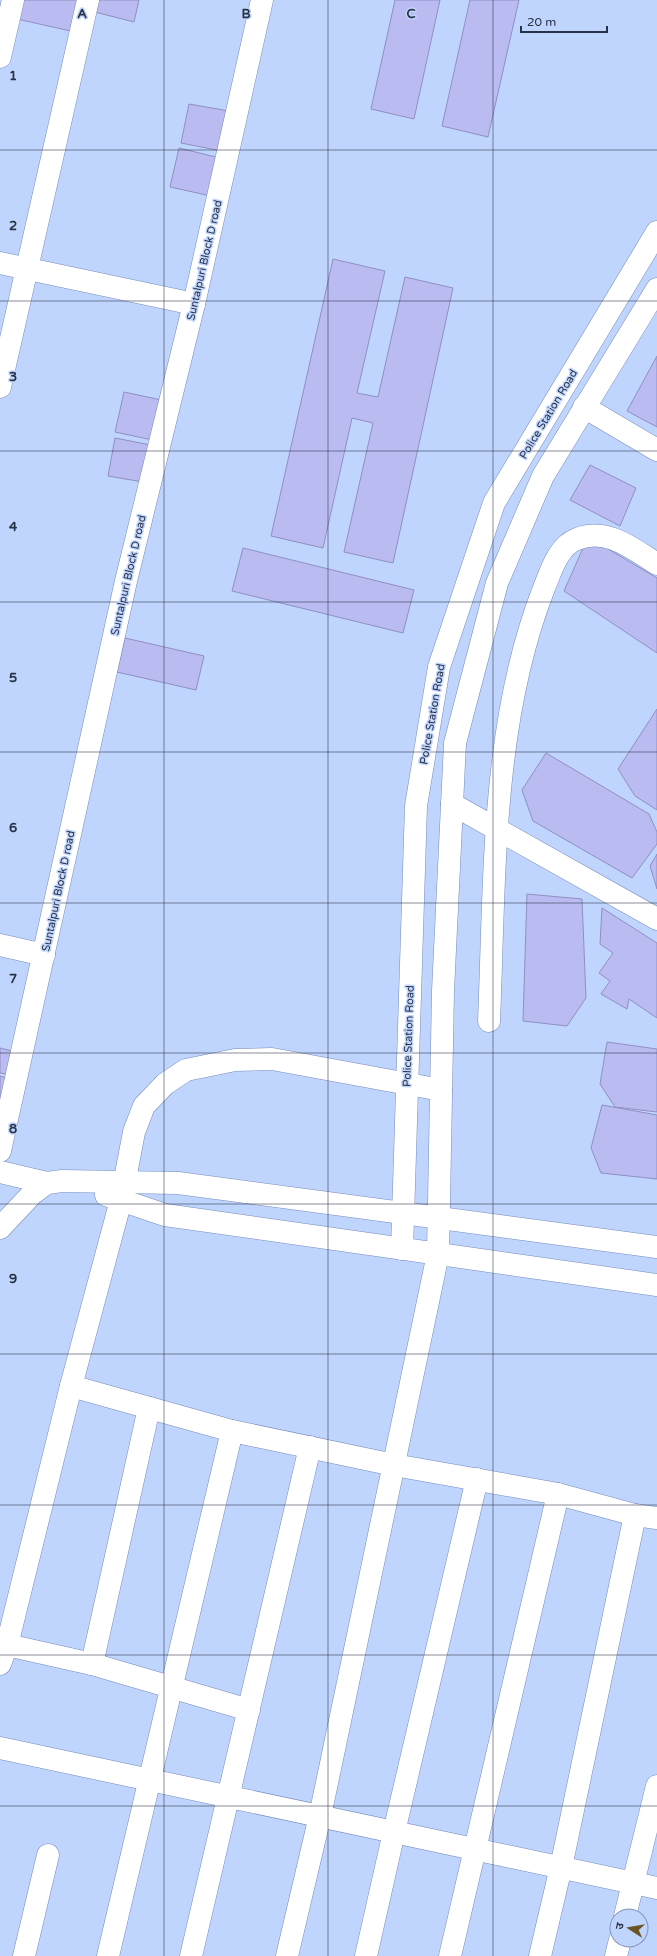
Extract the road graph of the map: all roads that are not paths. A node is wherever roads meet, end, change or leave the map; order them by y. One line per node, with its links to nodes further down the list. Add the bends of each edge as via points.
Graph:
1 (13, 0): 4 (street)
2 (88, 0): 7 (street)
3 (262, 0): 9 (street, Suntalpuri Block D road)
4 (0, 57)
5 (657, 232): 20 (street, Police Station Road, via 494,503 439,667 416,806)
6 (0, 263): 7 (street)
7 (28, 269): 9 (street); 10 (street)
8 (657, 289): 11 (street)
9 (194, 304): 18 (street, Suntalpuri Block D road, via 126,581)
10 (0, 387)
11 (584, 407): 12 (street); 14 (street, via 543,476 496,583 455,742)
12 (657, 450)
13 (657, 564): 15 (street, via 623,542 607,536 598,536 575,539 565,546 554,564 532,619 520,664 508,733)
14 (452, 804): 15 (street); 21 (street)
15 (497, 830): 16 (street); 19 (street)
16 (657, 920)
17 (0, 945): 18 (street)
18 (44, 955): 22 (street, Suntalpuri Block D road)
19 (488, 1021)
20 (407, 1085): 21 (street); 25 (street, via 272,1059 235,1060 186,1070 165,1084 144,1106 134,1132); 26 (street, Police Station Road)
21 (441, 1090): 27 (street)
22 (0, 1150)
23 (0, 1172): 24 (street)
24 (54, 1182): 25 (street); 28 (street, via 32,1194)
25 (123, 1191): 26 (street, via 178,1183); 30 (street, via 165,1215); 33 (street)
26 (404, 1213): 27 (street); 30 (street, Police Station Road)
27 (438, 1218): 29 (street); 31 (street)
28 (0, 1228)
29 (657, 1247)
30 (402, 1249): 31 (street)
31 (438, 1254): 32 (street); 37 (street)
32 (657, 1285)
33 (71, 1386): 34 (street); 42 (street)
34 (149, 1408): 35 (street); 43 (street)
35 (232, 1432): 36 (street); 44 (street)
36 (310, 1447): 37 (street); 45 (street)
37 (394, 1465): 38 (street); 50 (street)
38 (477, 1479): 39 (street); 51 (street)
39 (558, 1494): 40 (street); 52 (street)
40 (635, 1516): 41 (street); 54 (street)
41 (657, 1518)
42 (3, 1654): 43 (street)
43 (92, 1664): 44 (street)
44 (172, 1689): 45 (street); 47 (street)
45 (249, 1710): 49 (street)
46 (0, 1748): 47 (street)
47 (151, 1780): 49 (street); 59 (street)
48 (657, 1786): 55 (street)
49 (228, 1797): 50 (street); 60 (street)
50 (320, 1816): 51 (street); 61 (street)
51 (394, 1832): 52 (street); 62 (street)
52 (476, 1849): 54 (street); 63 (street)
53 (48, 1855): 58 (street)
54 (560, 1867): 55 (street); 64 (street)
55 (633, 1883): 56 (street); 57 (street)
56 (657, 1888)
57 (627, 1908)
58 (24, 1956)
59 (108, 1956)
60 (192, 1956)
61 (287, 1956)
62 (366, 1956)
63 (450, 1956)
64 (540, 1956)

